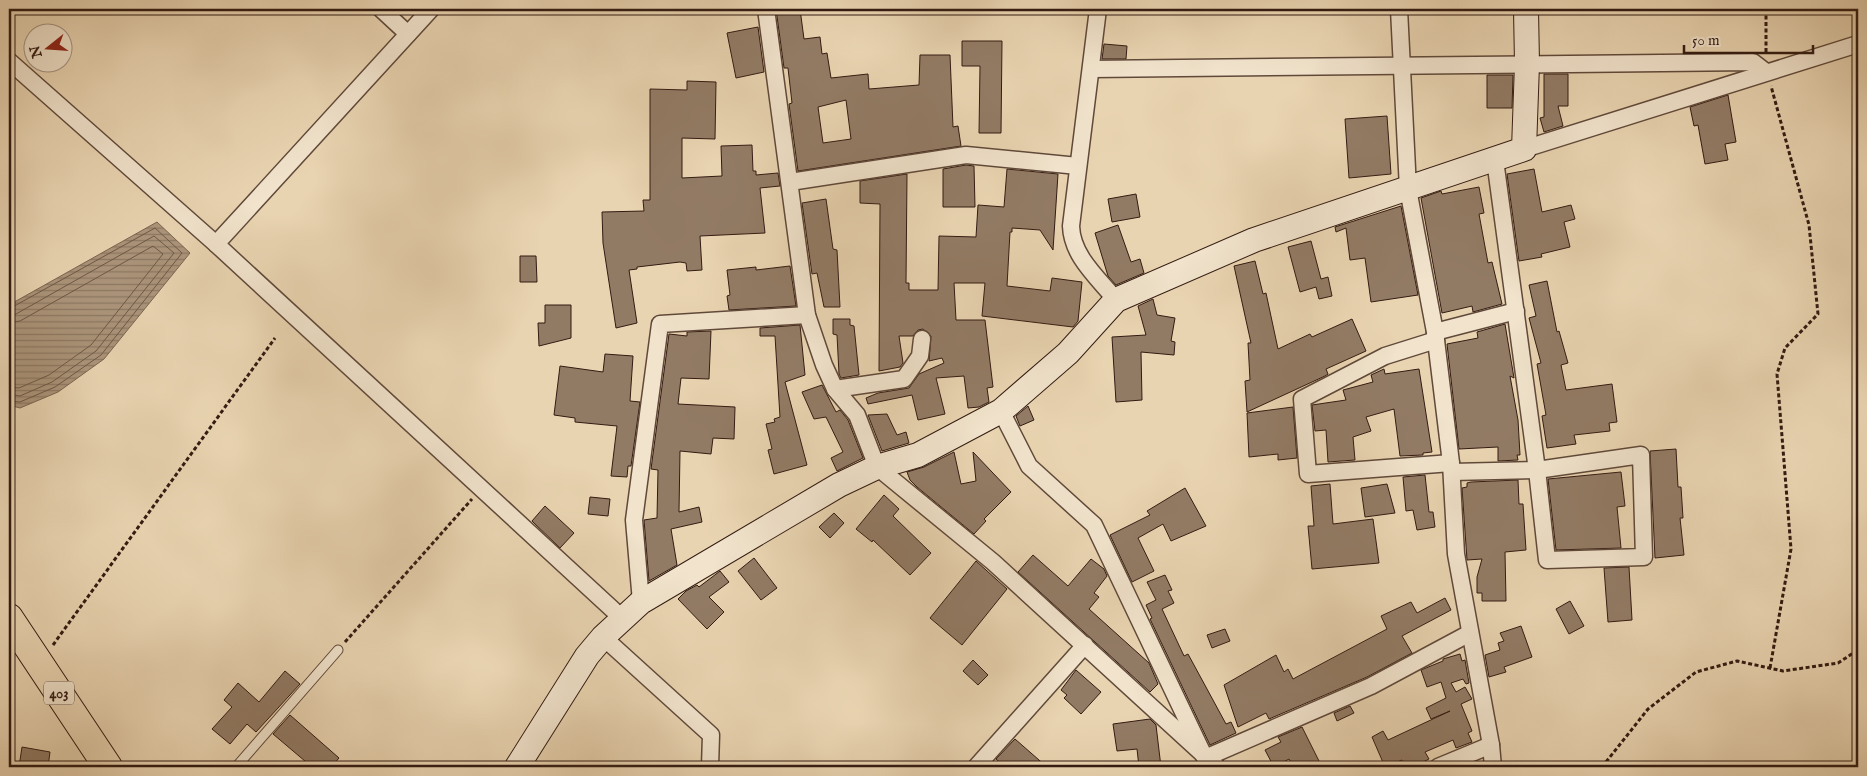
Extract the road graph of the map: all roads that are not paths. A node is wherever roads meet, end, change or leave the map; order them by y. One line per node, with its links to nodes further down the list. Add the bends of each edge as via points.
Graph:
1 (380, 9): 7 (street)
2 (431, 9): 7 (street)
3 (766, 9): 17 (street)
4 (1098, 9): 12 (street)
5 (1399, 9): 11 (street)
6 (1526, 9): 10 (street)
7 (408, 34): 19 (street)
8 (1858, 44): 13 (street)
9 (9, 61): 19 (street)
10 (1527, 64): 11 (street); 13 (street, via 1753,62); 14 (street)
11 (1402, 67): 12 (street); 18 (street)
12 (1090, 69): 16 (street)
13 (1766, 72): 14 (street)
14 (1524, 149): 15 (street)
15 (1495, 160): 18 (street); 21 (street)
16 (1078, 166): 17 (street, via 966,155); 20 (street, via 1072,241 1078,254)
17 (790, 182): 22 (street)
18 (1408, 189): 20 (street, via 1254,240); 23 (street)
19 (216, 244): 31 (street)
20 (1116, 300): 26 (street, via 1068,353)
21 (1516, 310): 23 (street); 29 (street)
22 (807, 316): 25 (street); 30 (street, via 660,324 634,520)
23 (1435, 336): 28 (street); 28 (street, via 1385,356 1302,400 1308,474)
24 (922, 339): 25 (street, via 920,356 904,379)
25 (835, 389): 27 (street, via 857,415)
26 (1001, 411): 27 (street, via 918,455); 38 (street, via 1029,466 1094,525)
27 (877, 467): 30 (street, via 839,485); 35 (street, via 994,562)
28 (1452, 467): 29 (street); 33 (street, via 1456,554)
29 (1537, 470): 29 (street, via 1641,455 1644,557 1546,560)
30 (641, 602): 31 (street)
31 (623, 619): 34 (street)
32 (14, 633): 39 (highway, 403, via 39,664)
33 (1470, 633): 37 (street); 38 (street, via 1371,686)
34 (603, 637): 41 (street, via 587,656); 42 (street, via 711,735)
35 (1086, 645): 38 (street); 43 (street)
36 (338, 650): 40 (lane)
37 (1491, 745): 44 (street); 45 (street)
38 (1211, 762)
39 (108, 767)
40 (236, 767)
41 (516, 767)
42 (710, 767)
43 (976, 767)
44 (1438, 767)
45 (1493, 767)

